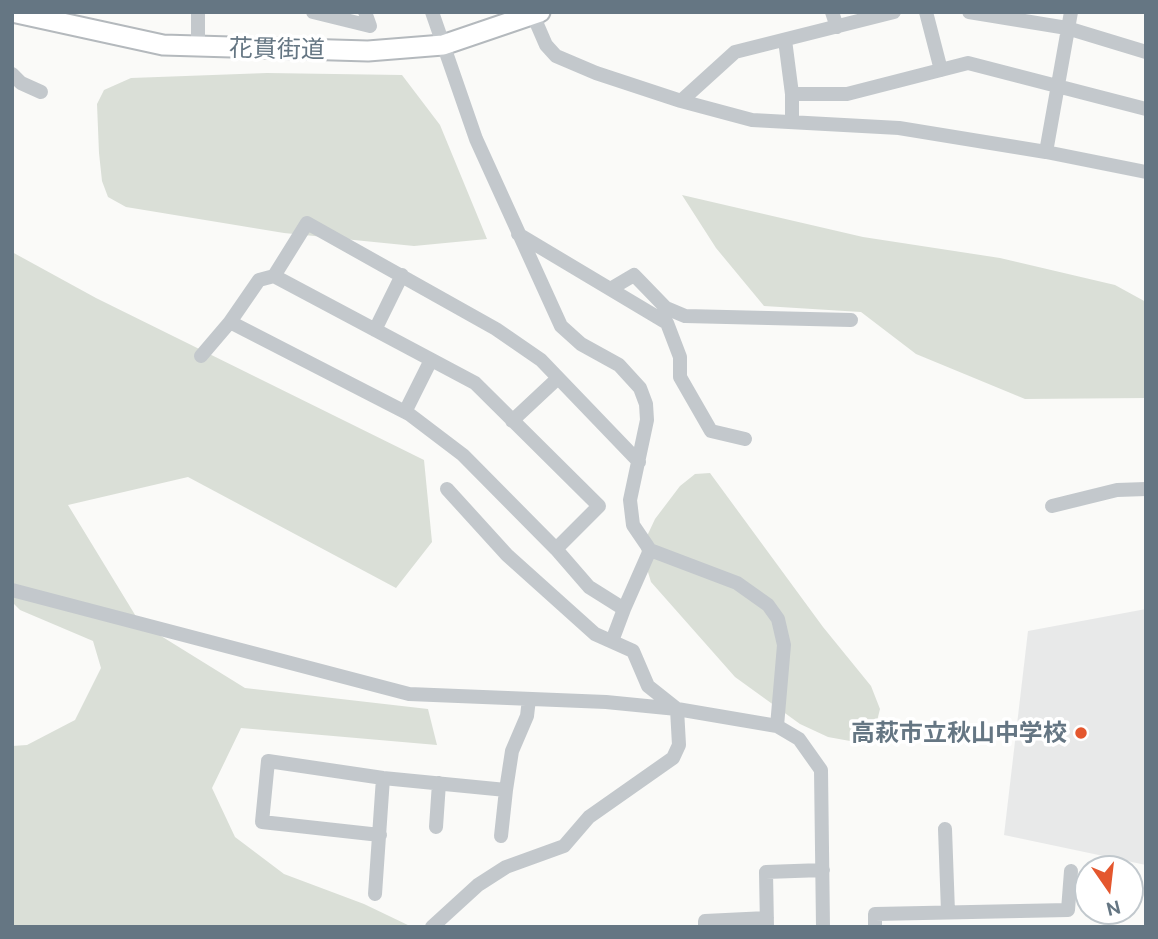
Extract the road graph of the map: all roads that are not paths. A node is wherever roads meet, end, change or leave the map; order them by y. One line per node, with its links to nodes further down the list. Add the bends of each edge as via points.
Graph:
1 (12, 12): 16 (highway, 花貫街道, via 125,38)
2 (198, 12): 16 (street)
3 (313, 12): 4 (street, via 370,26)
4 (365, 12)
5 (432, 12): 15 (street)
6 (832, 12): 12 (street)
7 (894, 12): 12 (street)
8 (926, 12): 18 (street)
9 (969, 12): 13 (street)
10 (1071, 12): 13 (street)
11 (537, 14): 15 (highway, 花貫街道); 23 (street, via 546,45 556,56)
12 (837, 27): 14 (street)
13 (1067, 28): 17 (street); 20 (street)
14 (785, 40): 22 (street); 23 (street, via 735,52)
15 (443, 46): 16 (highway, 花貫街道, via 368,51); 28 (street, via 476,139)
16 (198, 47)
17 (1146, 52)
18 (941, 70): 20 (street, via 968,63); 22 (street, via 846,94)
19 (12, 74): 21 (street)
20 (1057, 86): 24 (street); 26 (street)
21 (41, 92)
22 (792, 93): 25 (street)
23 (681, 101): 25 (street, via 752,120)
24 (1146, 109)
25 (792, 122): 26 (street, via 899,128)
26 (1046, 152): 27 (street)
27 (1146, 172)
28 (518, 234): 31 (street); 41 (street, via 567,334 618,365 640,388 647,420)
29 (402, 275): 30 (street, via 307,223); 34 (street); 37 (street, via 496,329 541,360)
30 (274, 276): 33 (street, via 259,280); 34 (street)
31 (612, 288): 32 (street, via 634,275 666,308 685,316); 40 (street, via 667,323 680,357 681,377 711,431)
32 (851, 320)
33 (230, 322): 35 (street); 38 (street)
34 (374, 330): 36 (street)
35 (201, 356)
36 (431, 360): 38 (street); 39 (street, via 475,383)
37 (558, 378): 39 (street); 41 (street)
38 (405, 412): 45 (street, via 463,455)
39 (512, 421): 45 (street, via 599,506)
40 (745, 439)
41 (639, 462): 46 (street, via 630,515)
42 (447, 489): 49 (street, via 507,555 595,634)
43 (1146, 489): 44 (street, via 1117,490)
44 (1052, 506)
45 (556, 549): 48 (street, via 589,587)
46 (650, 550): 48 (street); 52 (street, via 737,583 768,605 778,619 785,645)
47 (12, 590): 50 (street, via 409,694)
48 (624, 608): 49 (street)
49 (612, 641): 51 (street, via 633,651 648,686)
50 (528, 699): 51 (street); 55 (street)
51 (677, 709): 52 (street); 65 (street, via 680,745 673,758 589,817 564,846 506,867 478,885)
52 (778, 726): 60 (street, via 799,738 821,770)
53 (383, 778): 54 (street); 58 (street); 58 (street, via 268,761 262,822)
54 (439, 783): 55 (street); 56 (street)
55 (506, 790): 59 (street)
56 (436, 827)
57 (946, 829): 63 (street)
58 (380, 835): 62 (street)
59 (500, 836)
60 (823, 870): 64 (street, via 766,872); 67 (street)
61 (1070, 871): 63 (street, via 1068,910)
62 (375, 894)
63 (941, 917): 68 (street, via 875,914)
64 (767, 922): 66 (street, via 705,920)
65 (432, 927)
66 (705, 927)
67 (823, 927)
68 (875, 927)

